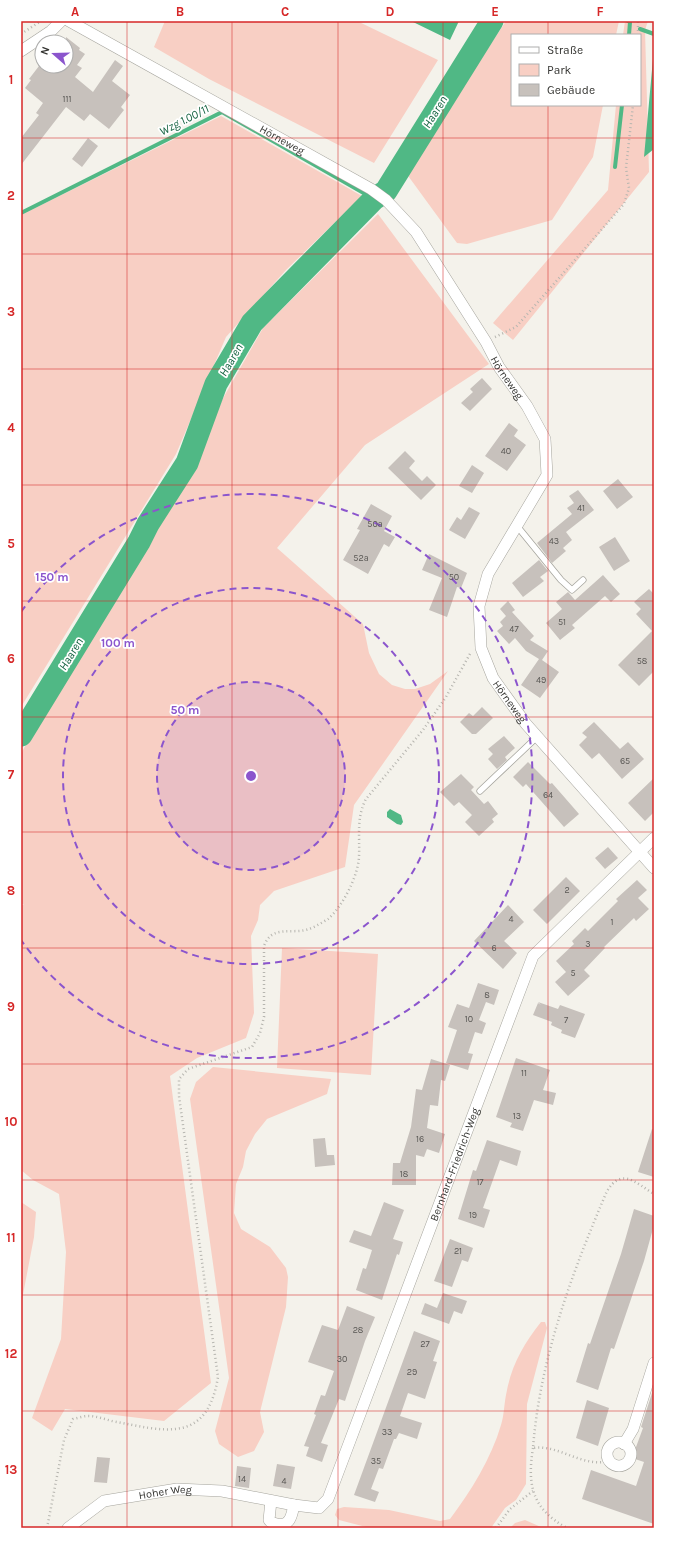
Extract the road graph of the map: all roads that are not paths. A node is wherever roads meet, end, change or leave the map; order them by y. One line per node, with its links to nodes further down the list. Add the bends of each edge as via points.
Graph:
1 (61, 21): 3 (street)
2 (69, 21): 4 (street, Hörneweg, via 108,39 371,189 386,200 416,232 486,342 499,367 527,406 545,439 547,475)
3 (21, 51)
4 (517, 526): 5 (lane, via 572,590); 6 (street, Hörneweg, via 488,574 479,606 481,648 493,678)
5 (583, 580)
6 (537, 737): 7 (lane); 9 (street, Hörneweg)
7 (480, 791)
8 (654, 838): 9 (street, Bernhard-Friedrich-Weg)
9 (640, 852): 10 (street, Hörneweg); 15 (street, Bernhard-Friedrich-Weg, via 533,956 328,1499)
10 (654, 868)
11 (654, 1363): 12 (street, via 633,1430)
12 (624, 1444): 12 (street, via 630,1450 628,1461 618,1466 609,1461 607,1454 610,1447 616,1443)
13 (271, 1501): 14 (street, Hoher Weg); 14 (street, via 269,1520 278,1524 290,1520); 16 (street, Hoher Weg, via 222,1491 177,1489 104,1501)
14 (294, 1505): 15 (street, Hoher Weg)
15 (319, 1508)
16 (68, 1528)

